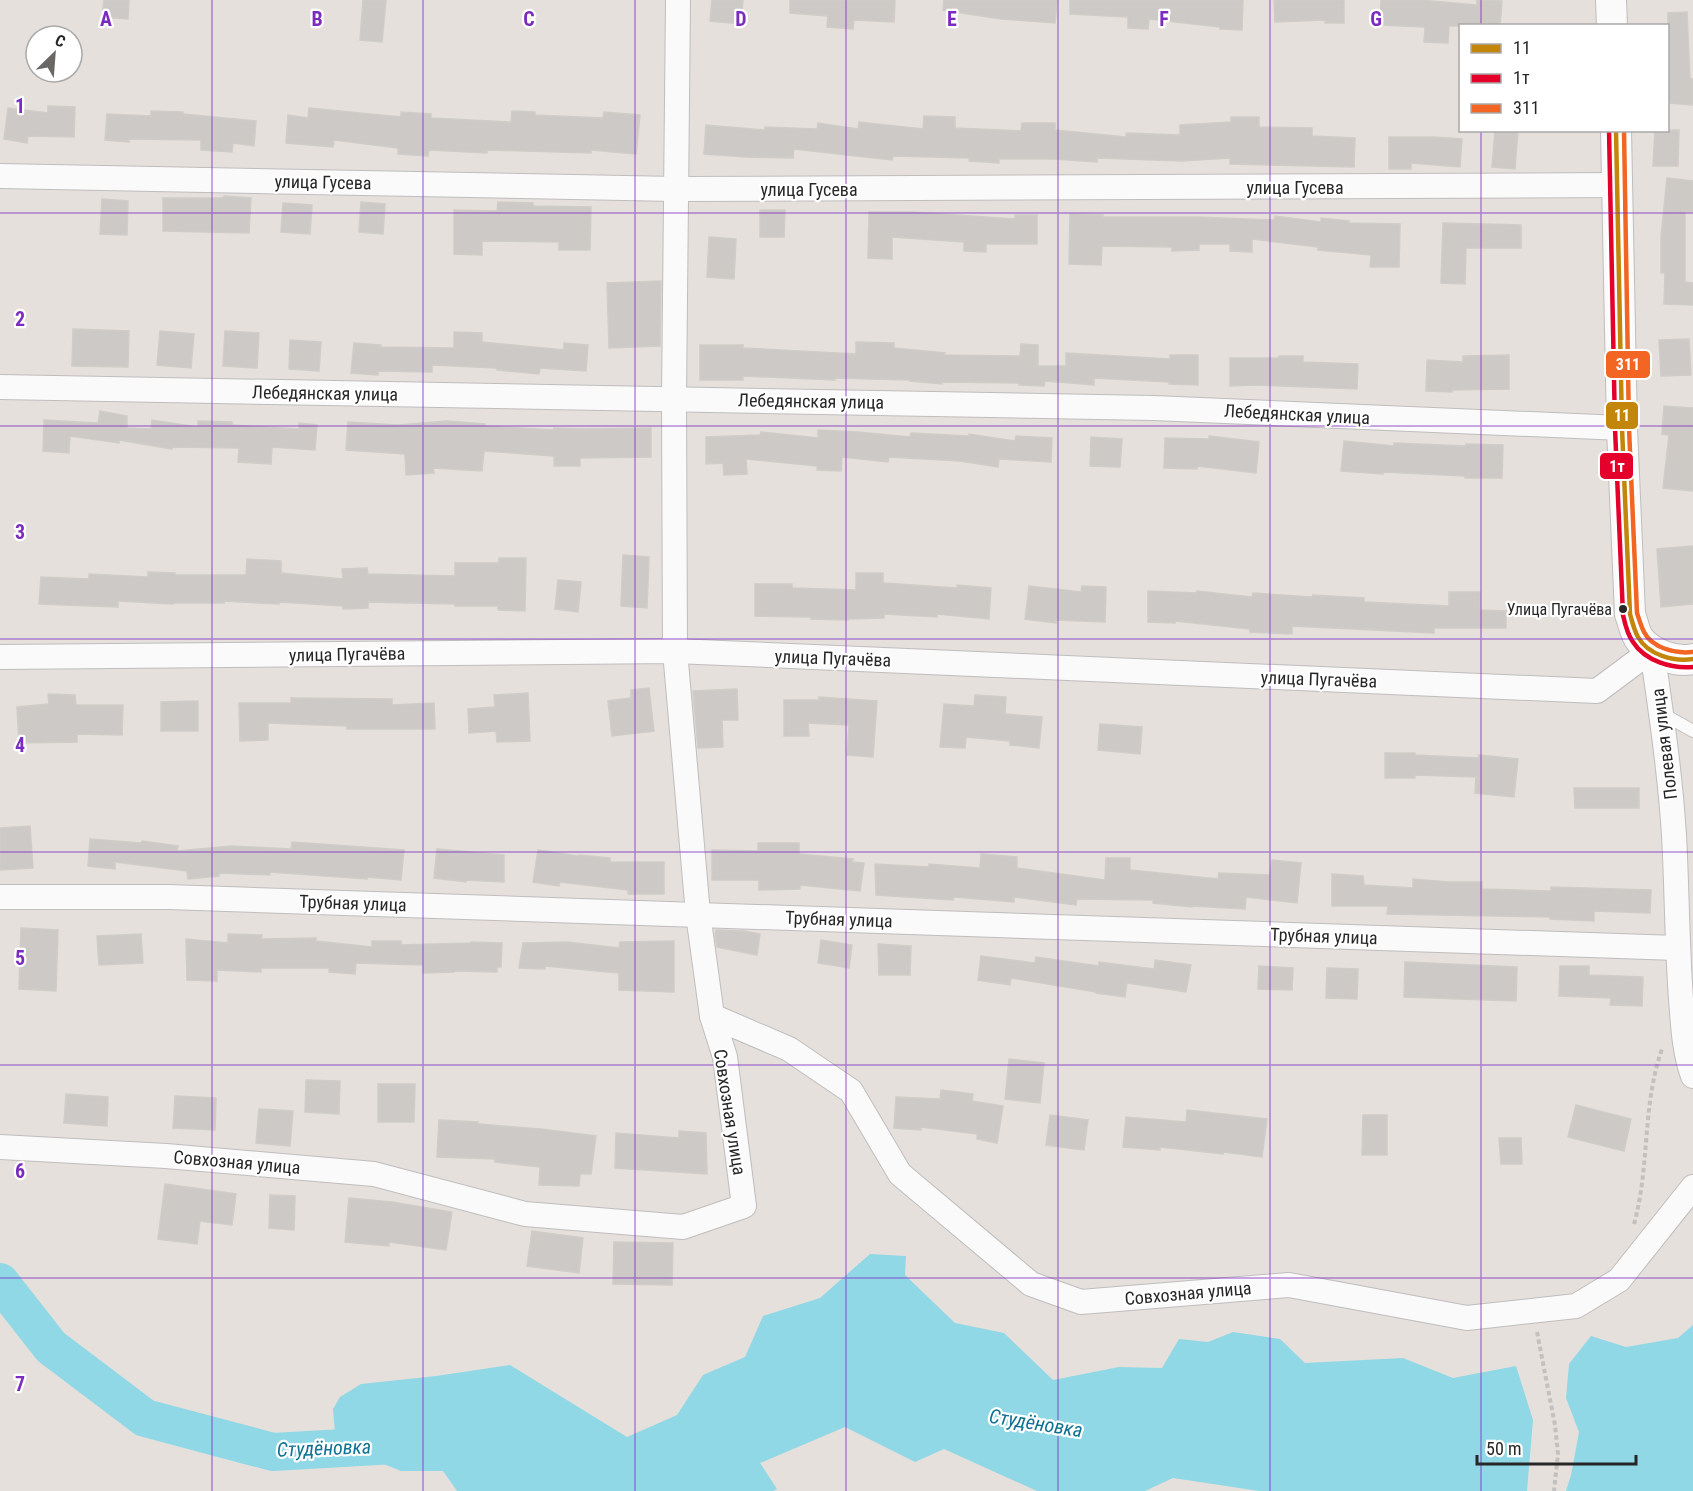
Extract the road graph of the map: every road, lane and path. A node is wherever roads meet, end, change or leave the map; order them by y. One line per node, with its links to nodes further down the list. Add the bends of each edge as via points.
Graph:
1 (678, 0): 7 (street)
2 (1611, 0): 3 (street)
3 (1612, 24)
4 (1616, 132): 6 (street, Полевая улица)
5 (0, 176): 7 (street, улица Гусева)
6 (1618, 185): 7 (street, улица Гусева); 10 (street, Полевая улица)
7 (676, 189): 9 (street)
8 (0, 387): 9 (street, Лебедянская улица)
9 (674, 399): 10 (street, Лебедянская улица, via 1153,408); 12 (street)
10 (1622, 428): 11 (street, Полевая улица, via 1630,614 1639,639)
11 (1652, 650): 12 (street, улица Пугачёва, via 1597,691); 14 (street, via 1684,661); 15 (street, Полевая улица)
12 (675, 651): 13 (street, улица Пугачёва); 18 (street)
13 (0, 657)
14 (1693, 659)
15 (1661, 713): 16 (lane); 19 (street, Полевая улица, via 1674,836)
16 (1693, 731)
17 (0, 897): 18 (street, Трубная улица, via 168,897)
18 (698, 914): 19 (street, Трубная улица); 20 (street)
19 (1677, 948): 22 (street, Полевая улица, via 1683,1027)
20 (712, 1016): 23 (street, Совхозная улица, via 725,1057 744,1206 683,1227 525,1214 374,1174); 26 (street, Совхозная улица, via 789,1048 851,1091 900,1174 1031,1284 1041,1288 1081,1302 1289,1285 1467,1318)
21 (1666, 1039): 25 (path, via 1655,1069 1640,1203)
22 (1693, 1076)
23 (0, 1147)
24 (1693, 1187): 26 (street, Совхозная улица, via 1619,1280 1576,1306)
25 (1634, 1225)
26 (1533, 1311): 27 (path, via 1555,1425 1558,1454)
27 (1554, 1491)

